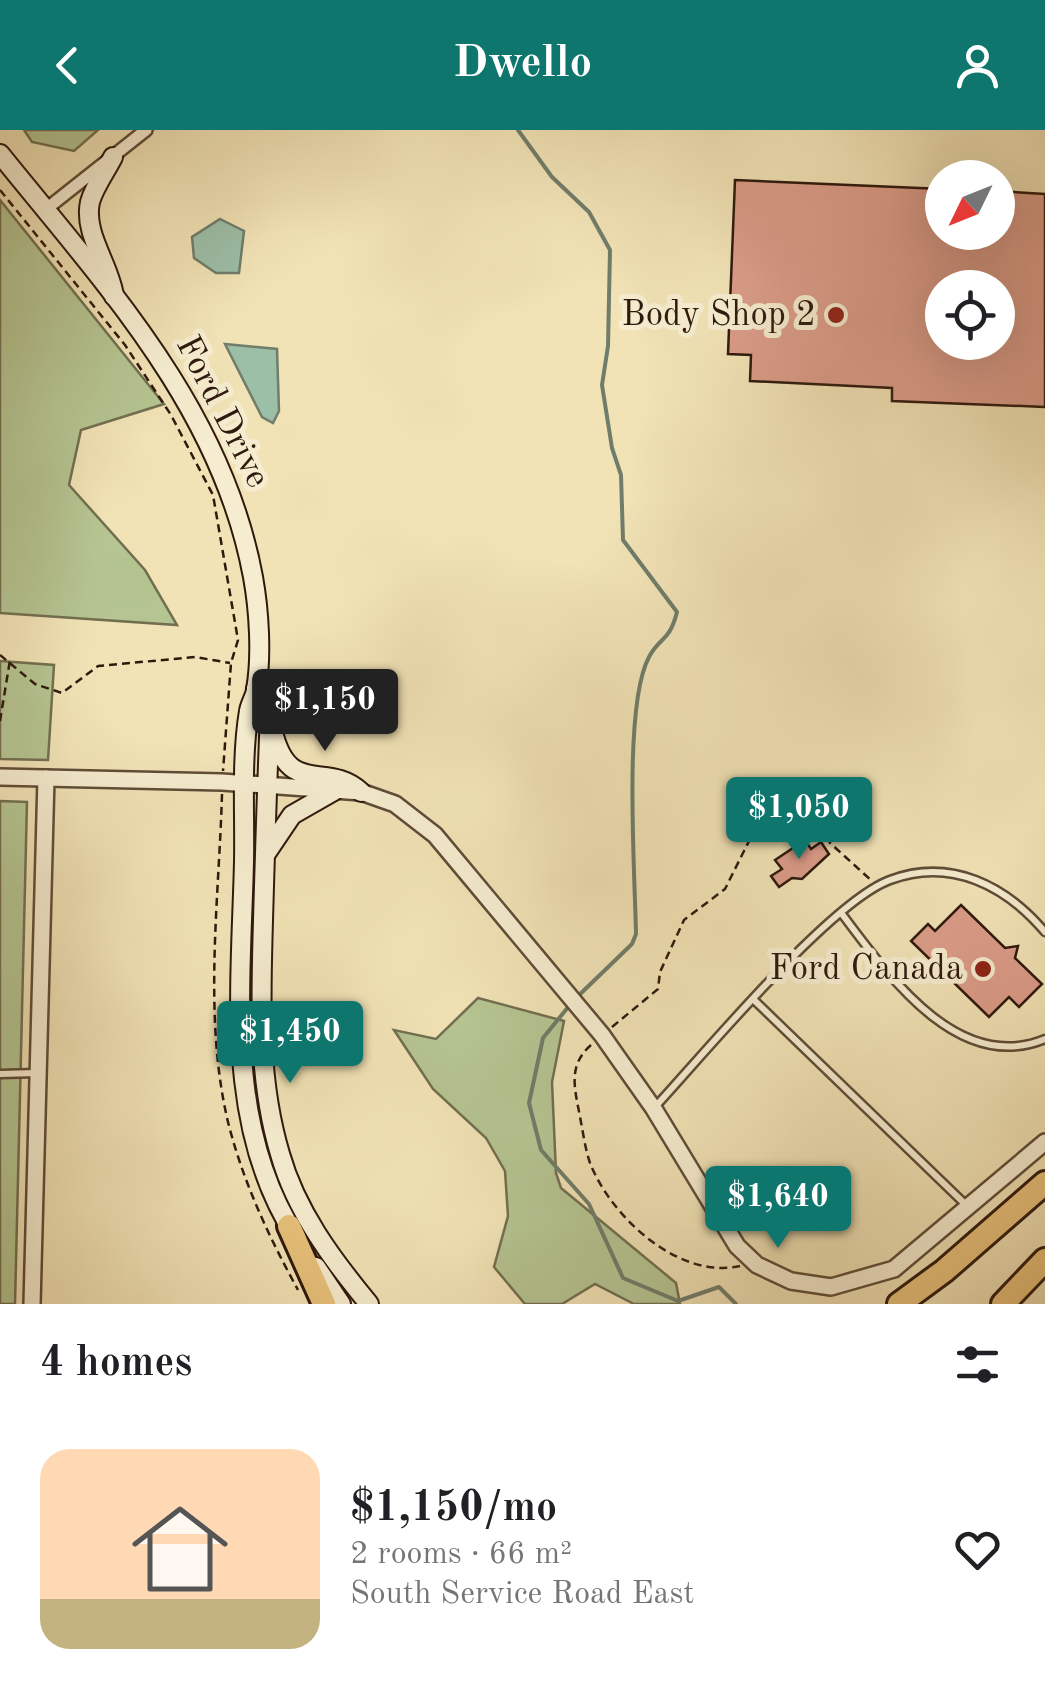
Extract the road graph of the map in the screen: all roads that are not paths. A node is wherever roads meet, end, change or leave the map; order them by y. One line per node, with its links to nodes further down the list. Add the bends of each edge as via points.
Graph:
1 (146, 130): 3 (street)
2 (0, 154): 4 (main road, Ford Drive)
3 (113, 157): 4 (street); 5 (main road, via 90,202 90,230 111,272)
4 (45, 210): 5 (main road, Ford Drive)
5 (114, 297): 6 (main road, Ford Drive, via 188,402 237,514 253,578)
6 (256, 689): 7 (main road, Ford Drive); 10 (main road, Ford Drive)
7 (270, 722): 11 (main road, Ford Drive); 13 (main road, via 287,766 306,776 347,779)
8 (0, 777): 9 (street)
9 (46, 778): 10 (street); 19 (street)
10 (246, 786): 11 (street); 25 (main road, Ford Drive, via 243,1076 252,1131)
11 (267, 788): 12 (street); 14 (main road, Ford Drive)
12 (334, 791): 13 (street); 14 (main road, via 292,815)
13 (361, 792): 21 (street, via 394,804 435,835 602,1035)
14 (265, 857): 30 (main road, Ford Drive, via 260,1040 276,1137 302,1210)
15 (842, 914): 16 (lane, via 878,887 917,874 970,876 998,888); 17 (lane); 18 (lane, via 933,1016 998,1049)
16 (1045, 932)
17 (754, 1000): 21 (lane); 24 (lane)
18 (1045, 1039)
19 (37, 1072): 20 (lane); 27 (street)
20 (0, 1074)
21 (654, 1109): 24 (street, via 723,1228 749,1258 792,1281 830,1286 894,1269)
22 (1045, 1142): 24 (street)
23 (1045, 1183): 31 (highway)
24 (970, 1208)
25 (289, 1226): 28 (highway); 29 (main road, Ford Drive)
26 (1045, 1260): 32 (highway)
27 (32, 1304)
28 (324, 1304)
29 (341, 1304)
30 (369, 1304)
31 (898, 1304)
32 (1002, 1304)

